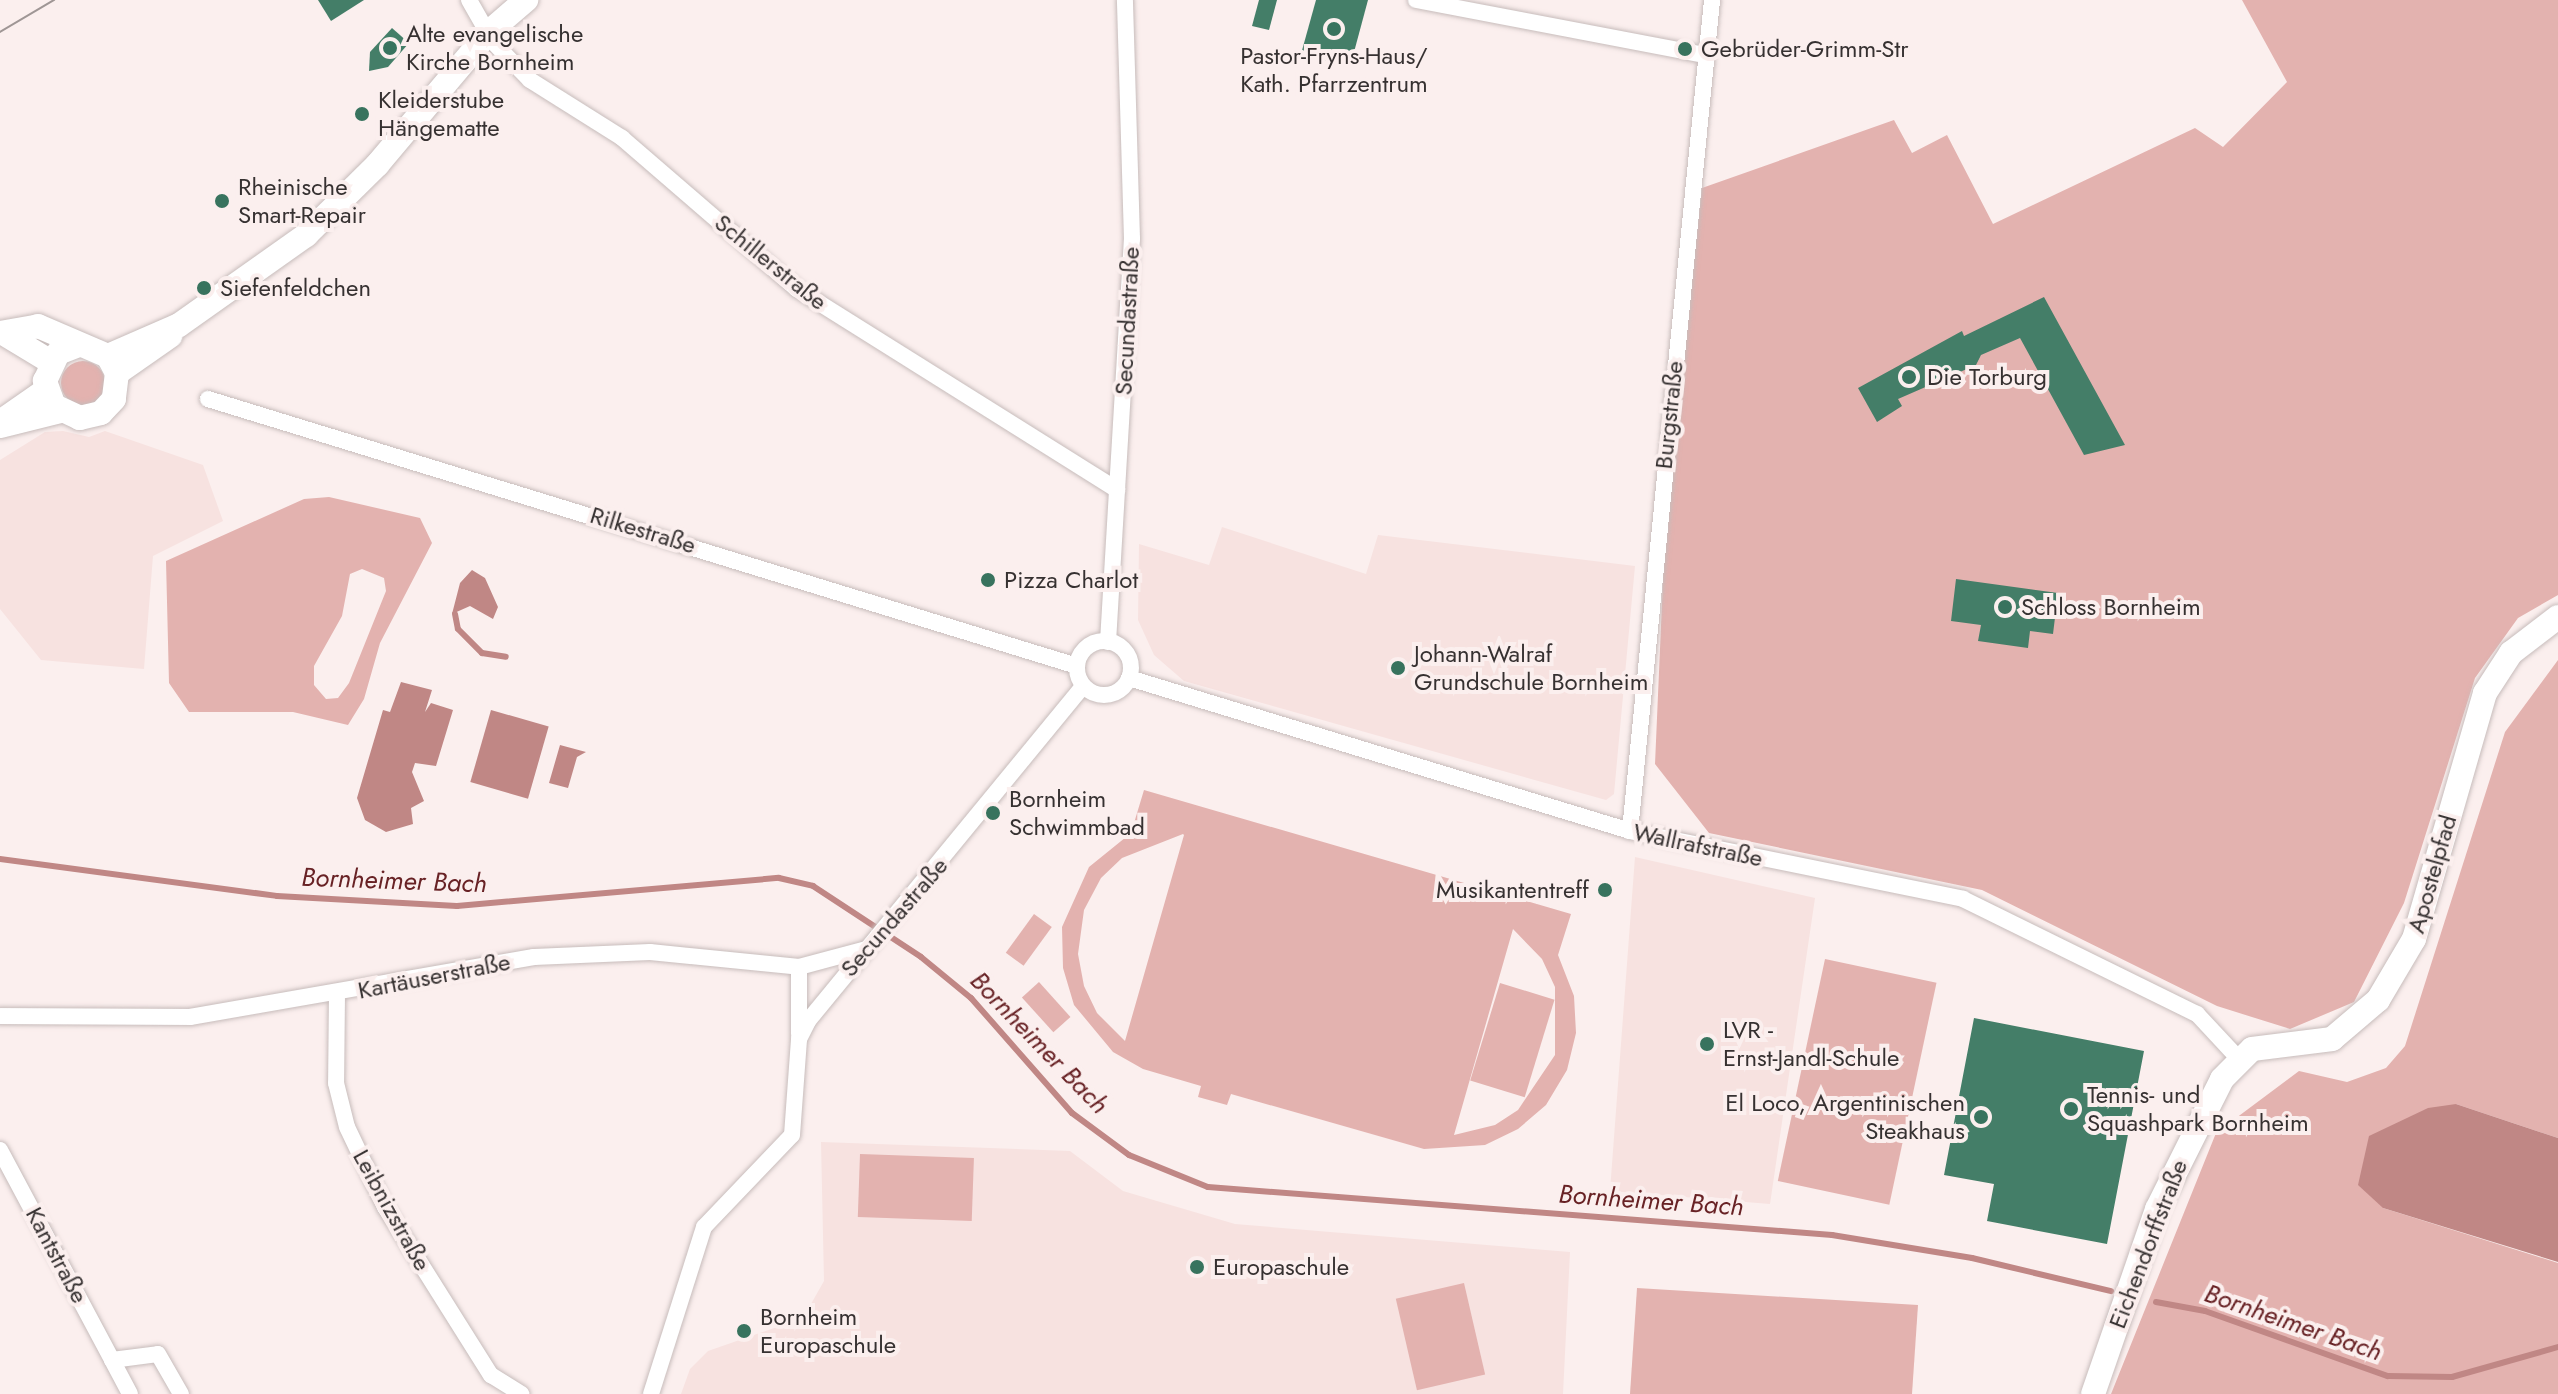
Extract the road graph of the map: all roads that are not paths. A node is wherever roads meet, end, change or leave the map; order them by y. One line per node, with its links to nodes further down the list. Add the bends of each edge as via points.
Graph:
1 (469, 0): 6 (street, Schillerstraße)
2 (526, 0): 6 (street)
3 (1125, 0): 16 (street, Secundastraße, via 1132,239)
4 (1416, 0): 7 (street)
5 (1712, 0): 7 (street, Burgstraße)
6 (490, 31): 11 (street, via 377,165 306,235 179,325 144,360); 16 (street, Schillerstraße, via 530,80 622,138 797,289)
7 (1704, 55): 22 (street, Burgstraße)
8 (1, 333): 9 (street, via 38,326); 10 (street)
9 (79, 345): 10 (street); 11 (street)
10 (51, 362): 12 (street)
11 (112, 364): 14 (street, via 114,399 101,413 80,418)
12 (46, 390): 14 (street); 15 (street)
13 (208, 399): 19 (street, Rilkestraße)
14 (60, 411): 15 (street)
15 (0, 424)
16 (1117, 490): 18 (street, Secundastraße)
17 (2558, 617): 28 (street, Apostelpfad, via 2524,640 2491,680 2414,939 2378,1000 2332,1039 2265,1045)
18 (1108, 642): 19 (street, via 1084,650); 20 (street, via 1127,655)
19 (1077, 666): 21 (street)
20 (1129, 678): 21 (street, via 1108,695); 22 (street, Wallrafstraße)
21 (1083, 686): 23 (street, Secundastraße, via 897,918)
22 (1630, 831): 28 (street, Wallrafstraße, via 1963,899 2197,1014)
23 (867, 948): 24 (street, Kartäuserstraße); 27 (street, Secundastraße)
24 (799, 967): 25 (street, Kartäuserstraße, via 650,952 534,957); 27 (street, Secundastraße)
25 (337, 994): 26 (street, Kartäuserstraße, via 190,1017); 33 (street, Leibnizstraße, via 336,1083 347,1127 385,1207 491,1375)
26 (0, 1016)
27 (799, 1039): 34 (street, Secundastraße, via 792,1135 704,1227)
28 (2239, 1059): 35 (street, Eichendorffstraße, via 2222,1079 2157,1209)
29 (0, 1150): 30 (street, Kantstraße)
30 (112, 1360): 31 (street, Kantstraße); 32 (street, via 158,1354)
31 (130, 1394)
32 (181, 1394)
33 (521, 1394)
34 (651, 1394)
35 (2093, 1394)

